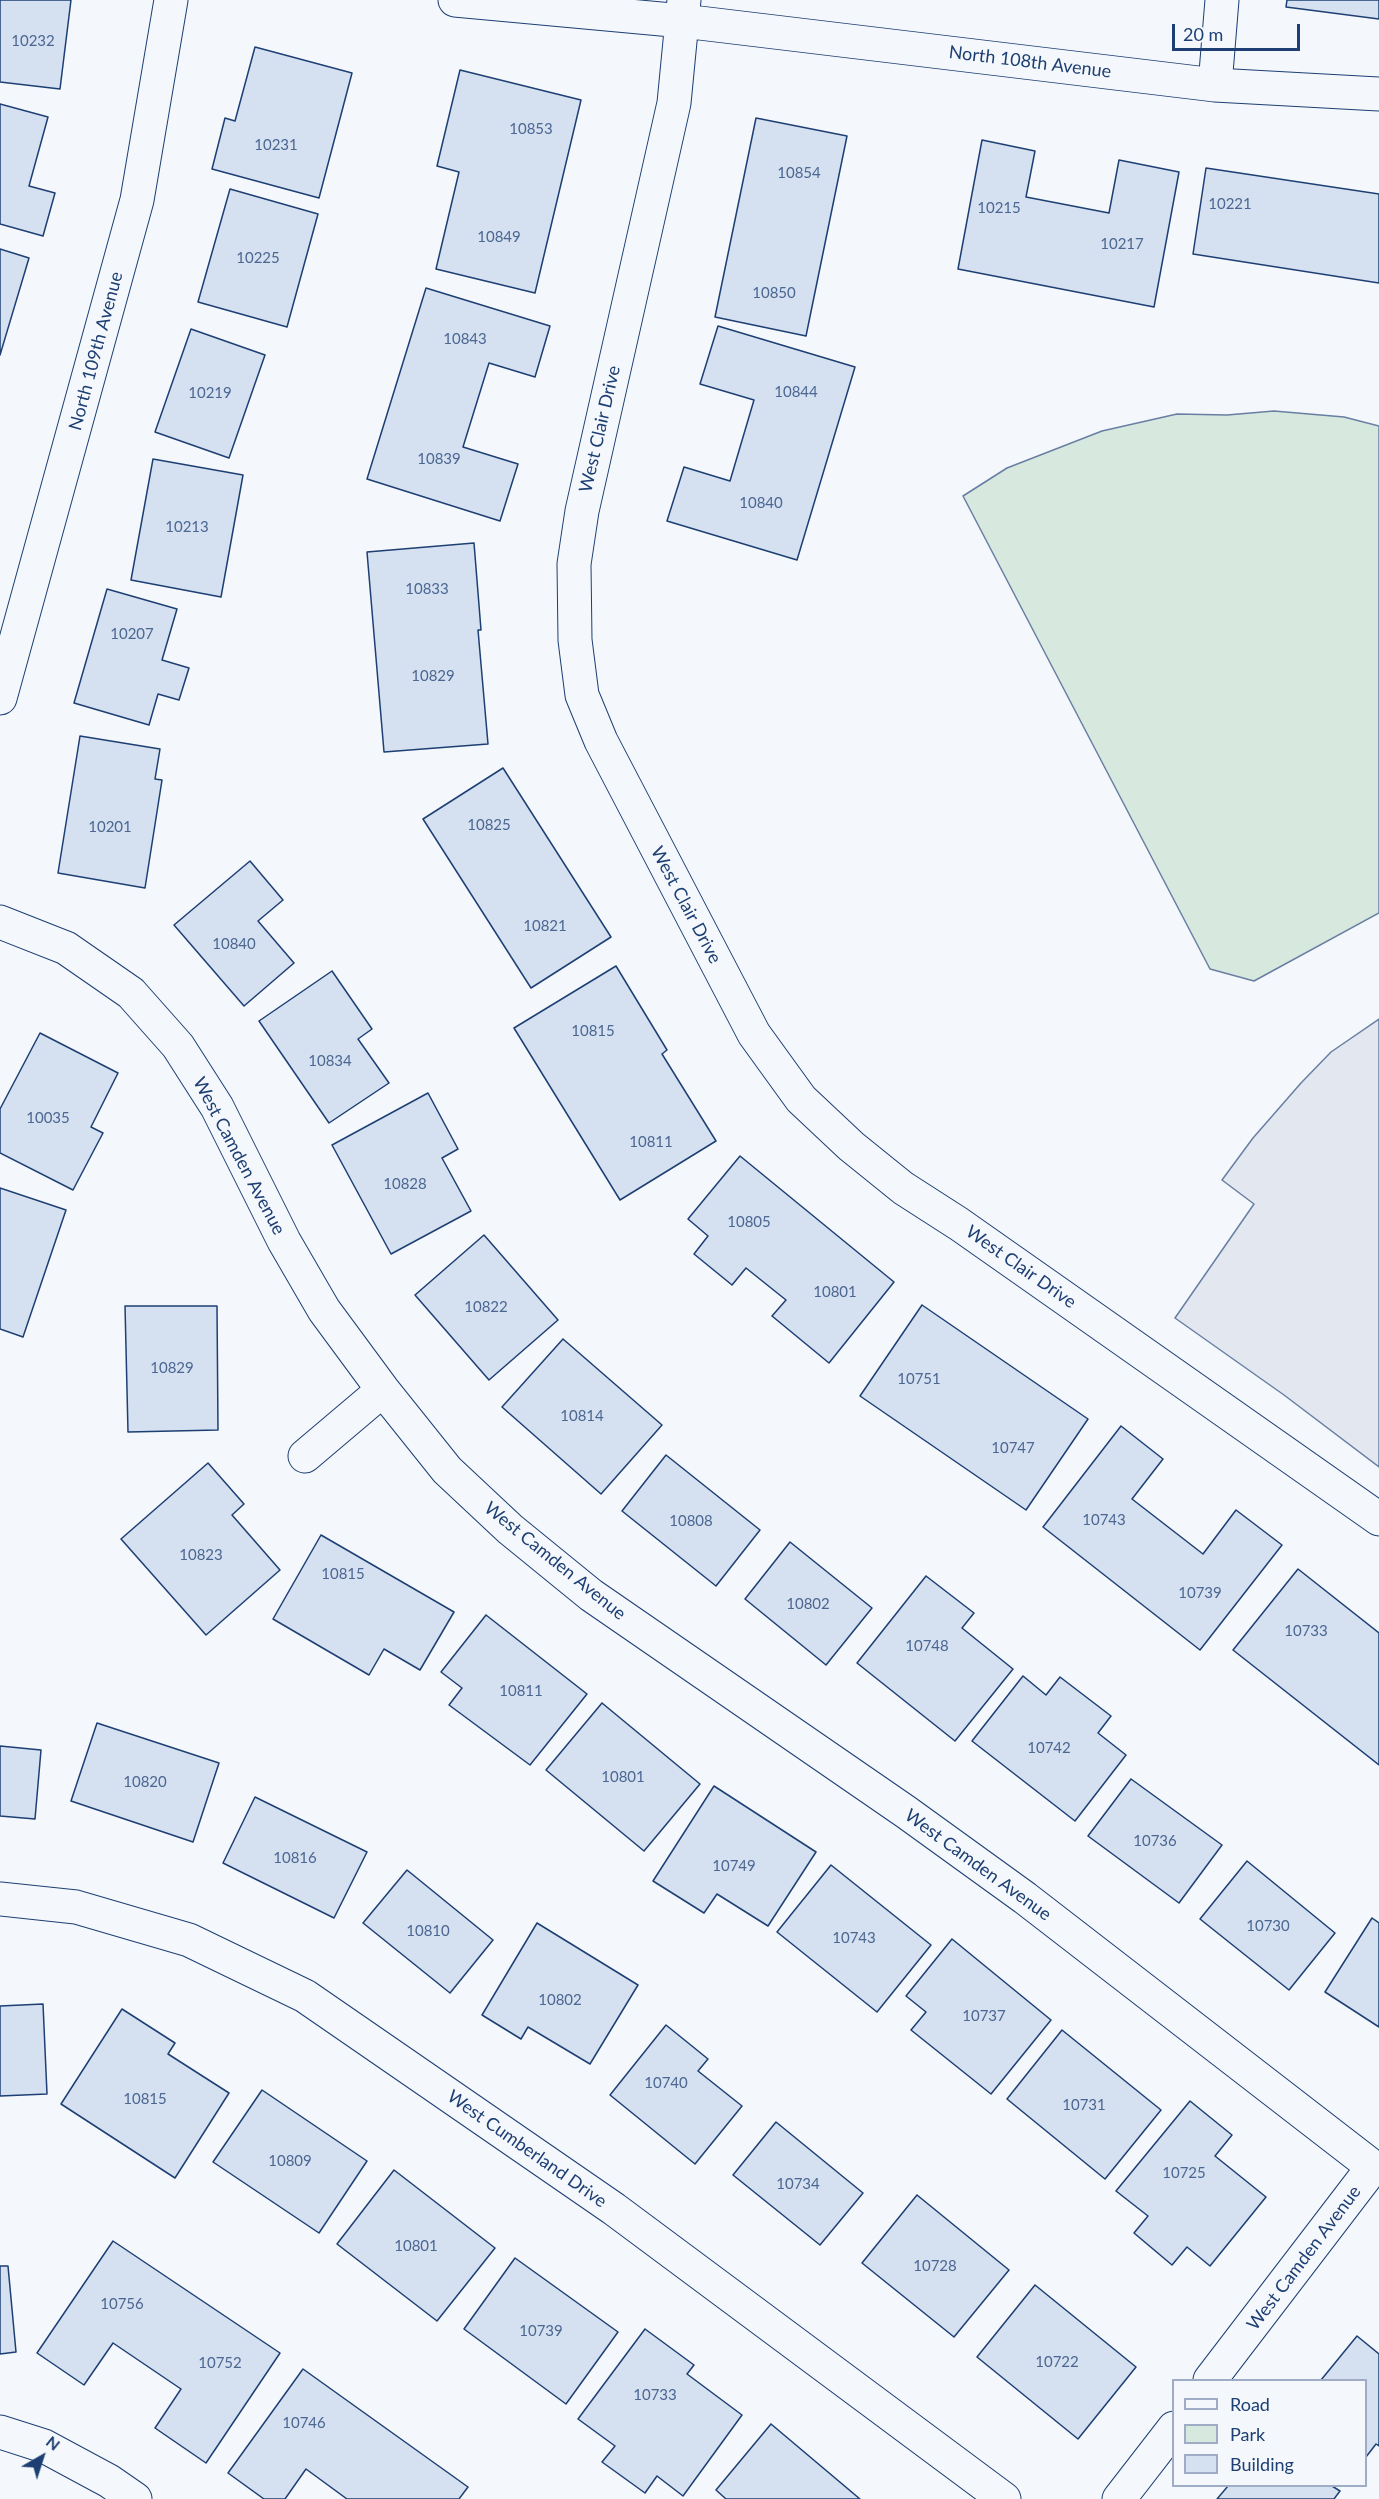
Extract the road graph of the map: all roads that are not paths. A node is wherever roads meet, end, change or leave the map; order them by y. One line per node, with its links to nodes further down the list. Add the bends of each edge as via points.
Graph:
1 (171, 0): 7 (street, North 109th Avenue, via 137,200)
2 (455, 0): 4 (street, North 108th Avenue)
3 (1222, 0): 5 (street)
4 (683, 10): 5 (street, North 108th Avenue); 11 (street, West Clair Drive, via 674,103 582,511 574,564 575,640 582,695 601,741 754,1034 801,1099 903,1188 979,1237)
5 (1215, 85): 6 (street, North 108th Avenue)
6 (1379, 94)
7 (0, 698)
8 (0, 922): 9 (street, West Camden Avenue, via 66,948 121,986 178,1046 217,1107 284,1241 324,1310)
9 (383, 1390): 10 (street); 13 (street, West Camden Avenue, via 447,1470 510,1529 591,1595 1025,1898 1373,2167)
10 (305, 1456)
11 (1379, 1519)
12 (0, 1899): 17 (street, West Cumberland Drive, via 76,1907 189,1940 305,1996 614,2209)
13 (1211, 2379)
14 (1172, 2429): 18 (street)
15 (0, 2432): 16 (street, via 45,2446)
16 (135, 2499)
17 (1004, 2499)
18 (1119, 2499)

